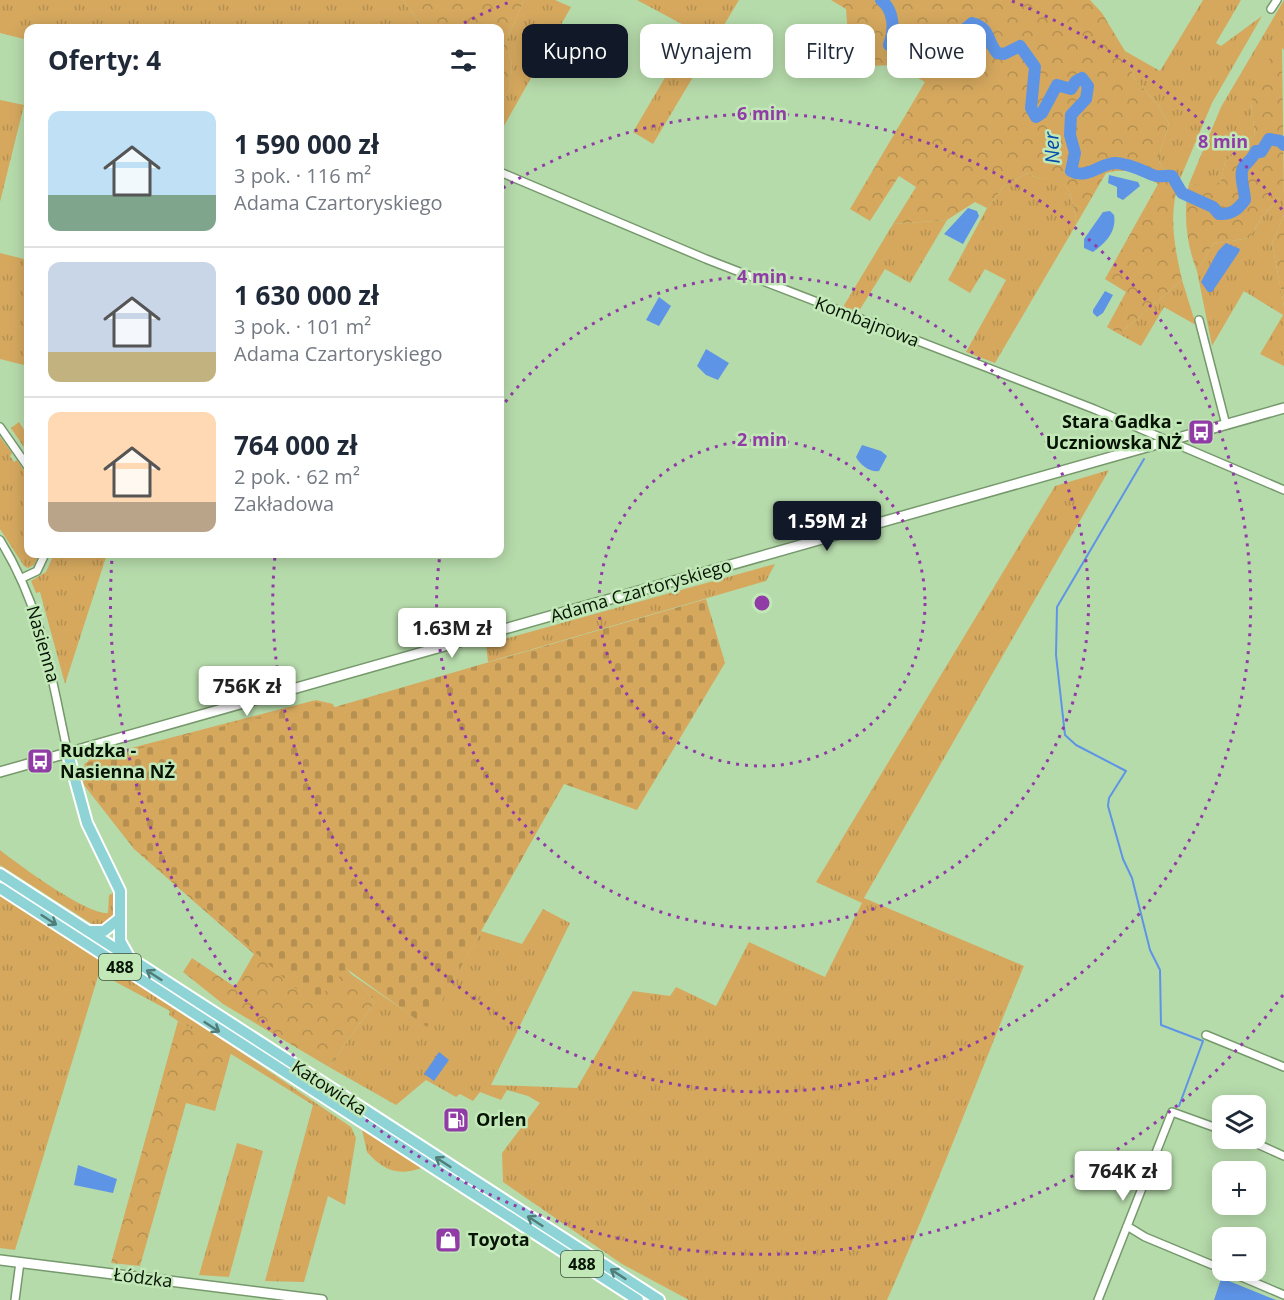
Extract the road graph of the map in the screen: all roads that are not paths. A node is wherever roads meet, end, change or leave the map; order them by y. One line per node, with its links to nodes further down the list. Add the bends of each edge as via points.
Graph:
1 (1277, 0): 2 (street)
2 (1271, 9)
3 (504, 174): 8 (street, Kombajnowa, via 696,255)
4 (1199, 320): 6 (street)
5 (1284, 408): 6 (street, Adama Czartoryskiego)
6 (1226, 425): 8 (street, Adama Czartoryskiego)
7 (0, 427): 9 (street)
8 (1168, 441): 10 (street, Kombajnowa); 14 (street, Adama Czartoryskiego)
9 (24, 461)
10 (1284, 490)
11 (0, 540): 13 (street, Nasienna)
12 (43, 558): 13 (street, via 37,571)
13 (22, 578): 14 (street, Nasienna, via 41,627)
14 (68, 754): 15 (street, Adama Czartoryskiego); 18 (main road, via 87,823 120,891)
15 (0, 772)
16 (0, 874): 19 (main road, Katowicka / 488)
17 (0, 888): 34 (main road, Katowicka / 488, one-way to 34)
18 (119, 919): 19 (main road, via 104,931); 20 (main road, via 120,941)
19 (86, 931): 20 (main road, Katowicka / 488)
20 (132, 960): 35 (main road, Katowicka / 488, one-way to 20)
21 (1206, 1035): 22 (street)
22 (1284, 1067)
23 (1212, 1126): 26 (street, via 1172,1112)
24 (1266, 1148): 25 (street)
25 (1284, 1156)
26 (1127, 1226): 29 (street); 36 (street)
27 (0, 1260): 28 (street, Łódzka)
28 (20, 1262): 32 (street); 33 (street, Łódzka)
29 (1212, 1265)
30 (1250, 1281): 31 (street)
31 (1284, 1295)
32 (15, 1300)
33 (322, 1300)
34 (637, 1300)
35 (659, 1300)
36 (1098, 1300)

